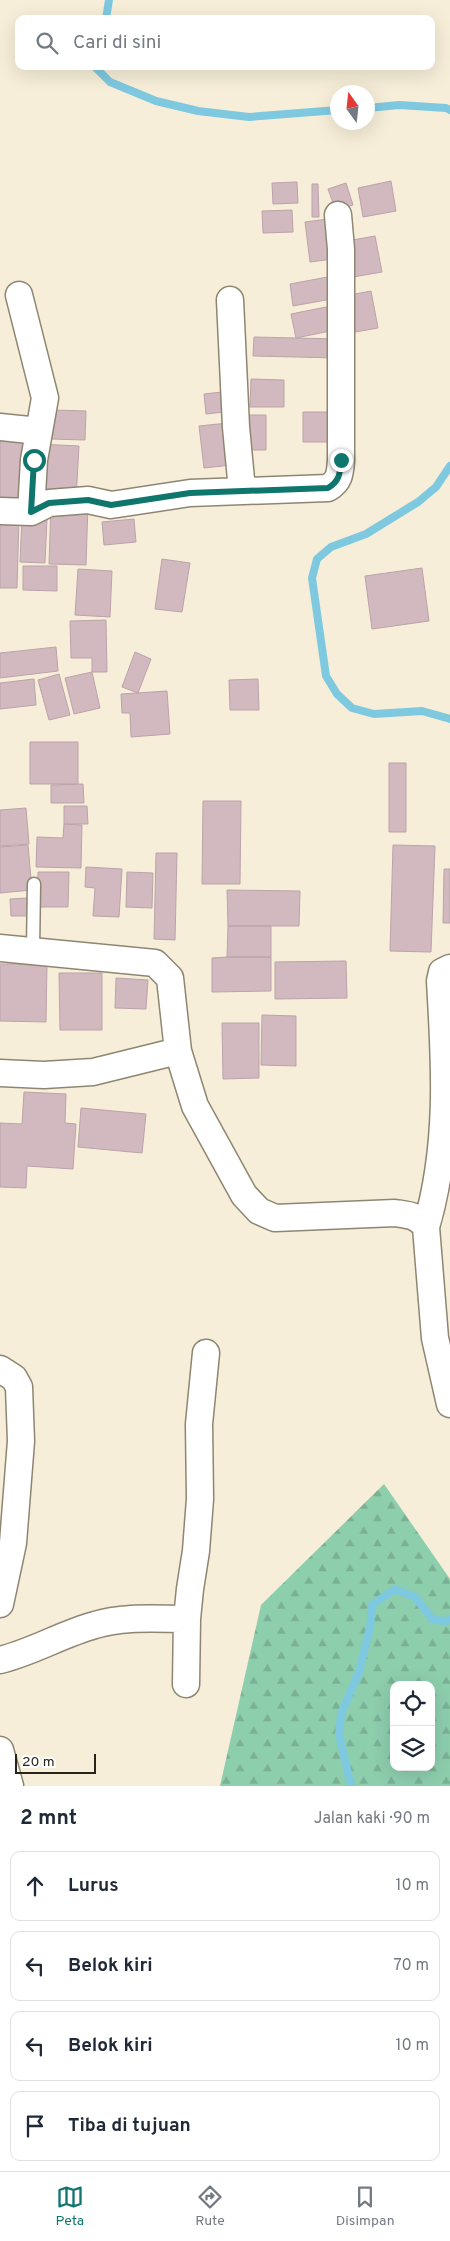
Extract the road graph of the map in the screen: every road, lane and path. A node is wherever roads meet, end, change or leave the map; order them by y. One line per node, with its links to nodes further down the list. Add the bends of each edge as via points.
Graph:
1 (338, 215): 6 (street, via 342,347 340,477 328,488)
2 (19, 296): 5 (street, via 45,398)
3 (230, 300): 6 (street)
4 (0, 426): 5 (street)
5 (39, 431): 8 (street)
6 (242, 490): 8 (street, via 173,495 111,505 88,500 49,503)
7 (0, 511): 8 (street)
8 (31, 512)
9 (34, 884): 11 (lane)
10 (0, 948): 11 (street)
11 (33, 950): 13 (street, via 155,963 170,978)
12 (450, 968): 15 (street, via 442,972 440,981 445,1096 438,1180)
13 (178, 1051): 14 (street, via 93,1072); 15 (street, via 196,1106 244,1195 259,1211 274,1218 395,1213 413,1215)
14 (0, 1073)
15 (426, 1227): 16 (street)
16 (441, 1306): 19 (street, via 435,1338)
17 (206, 1353): 21 (street, via 199,1424 200,1499)
18 (0, 1369): 20 (street, via 14,1378 19,1386 21,1441 14,1543)
19 (450, 1404)
20 (0, 1604)
21 (188, 1619): 22 (street, via 101,1623); 23 (street)
22 (0, 1660)
23 (186, 1684)
24 (0, 1750): 25 (street)
25 (10, 1786)

